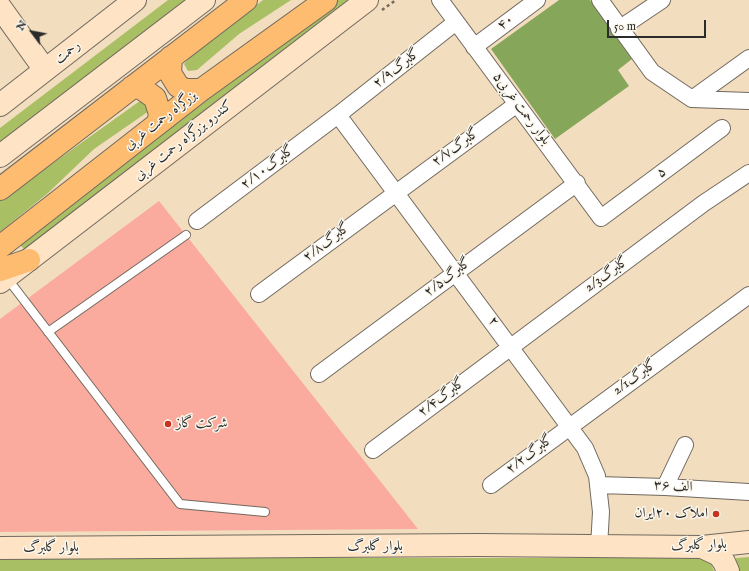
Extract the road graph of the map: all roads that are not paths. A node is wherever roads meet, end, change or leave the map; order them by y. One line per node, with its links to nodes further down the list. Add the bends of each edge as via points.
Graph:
1 (135, 0): 16 (street, رحمت)
2 (204, 0): 26 (street)
3 (246, 0): 14 (highway)
4 (326, 0): 18 (highway, بزرگراه رحمت غربی)
5 (367, 0): 35 (street, کندرو بزرگراه رحمت غربی)
6 (440, 0): 11 (street, بلوار رحمت غربی۵)
7 (537, 0): 13 (street, ۴۰)
8 (600, 0): 12 (street)
9 (662, 0): 12 (street)
10 (0, 7): 16 (street)
11 (456, 22): 13 (street, بلوار رحمت غربی۵); 23 (street, گلبرگ۲/۹)
12 (619, 29): 19 (street, via 652,72)
13 (474, 47): 21 (street, بلوار رحمت غربی۵)
14 (171, 57): 17 (highway); 18 (highway, via 170,73 178,86 185,90)
15 (749, 58): 19 (street)
16 (45, 70): 22 (street, رحمت)
17 (132, 87): 24 (highway, via 140,88 154,98 160,114); 29 (highway)
18 (201, 90): 24 (highway, بزرگراه رحمت غربی)
19 (692, 99): 20 (street)
20 (749, 101)
21 (517, 104): 28 (street, بلوار رحمت غربی۵); 30 (street, گلبرگ۲/۷)
22 (0, 105)
23 (338, 115): 30 (street, ۲); 32 (street, گلبرگ۲/۱۰)
24 (158, 123): 34 (highway, بزرگراه رحمت غربی)
25 (722, 128): 31 (street, ۵)
26 (0, 156)
27 (749, 173): 41 (street, 2/3گلبرگ, via 704,203)
28 (577, 183): 31 (street, بلوار رحمت غربی۵); 36 (street, گلبرگ۲/۵)
29 (0, 189)
30 (395, 192): 36 (street, ۲); 38 (street, گلبرگ۲/۸)
31 (601, 218)
32 (197, 221)
33 (186, 235): 40 (lane)
34 (0, 247)
35 (29, 260): 37 (highway)
36 (456, 272): 41 (street, ۲); 42 (street, گلبرگ۲/۵)
37 (2, 277): 40 (lane)
38 (259, 294)
39 (749, 295): 43 (street, 2/1گلبرگ)
40 (48, 332): 50 (lane, via 180,504)
41 (510, 346): 43 (street, ۲); 45 (street, گلبرگ۲/۴)
42 (319, 374)
43 (569, 426): 46 (street, گلبرگ۲/۲); 47 (street, ۲, via 585,448 597,476)
44 (685, 445): 48 (street)
45 (373, 450)
46 (491, 485)
47 (598, 485): 48 (street, ۳۶ الف); 52 (street, ۲, via 601,512)
48 (665, 486): 49 (street, ۳۶ الف)
49 (749, 492)
50 (265, 512)
51 (749, 542): 53 (street, بلوار گلبرگ)
52 (599, 547): 53 (street, بلوار گلبرگ); 54 (street, بلوار گلبرگ, via 478,545)
53 (702, 547): 55 (street, via 719,556)
54 (0, 548)
55 (728, 571)

